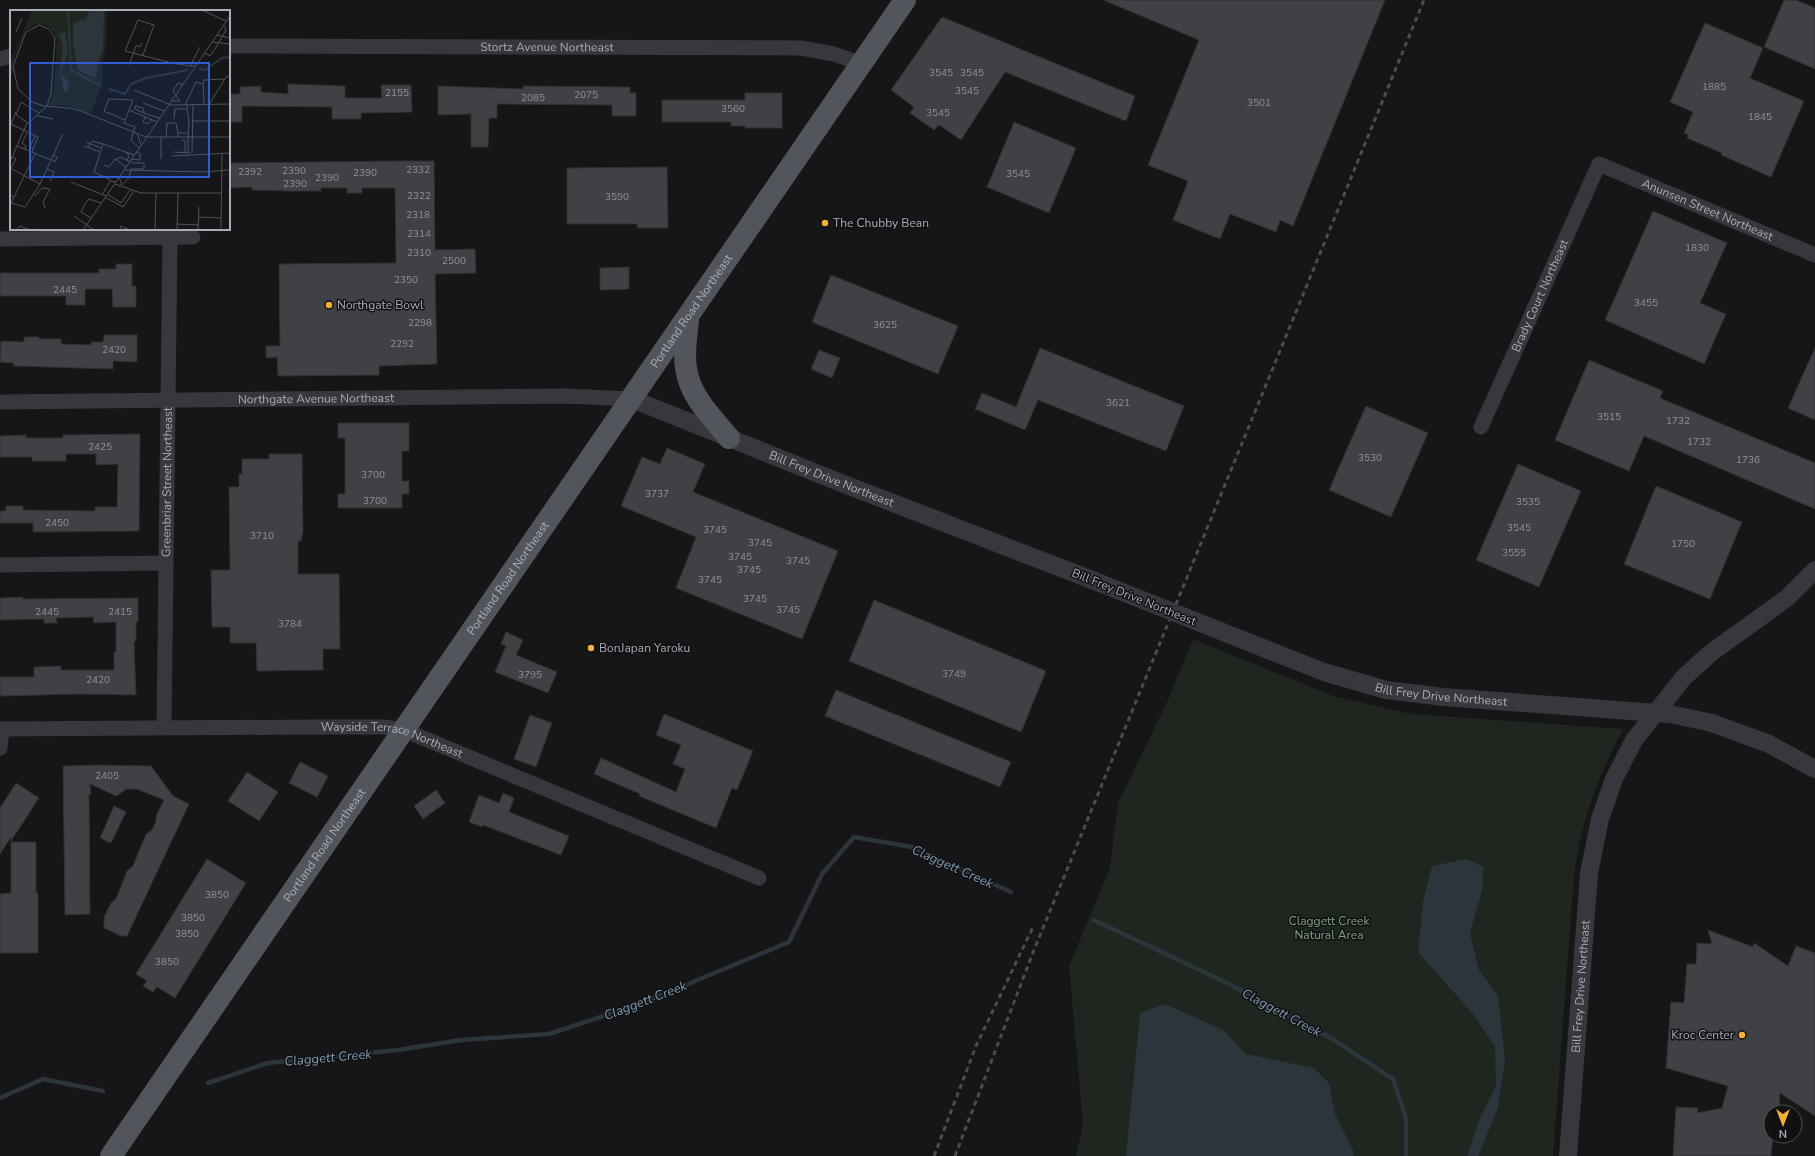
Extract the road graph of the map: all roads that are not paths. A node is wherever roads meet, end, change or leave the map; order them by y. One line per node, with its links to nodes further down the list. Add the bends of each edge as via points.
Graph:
1 (905, 0): 5 (main road, Portland Road Northeast)
2 (230, 46): 5 (street, Stortz Avenue Northeast, via 801,48 834,54)
3 (10, 56): 4 (street)
4 (0, 59)
5 (862, 64): 11 (main road, Portland Road Northeast)
6 (1599, 164): 10 (street, Anunsen Street Northeast); 15 (street, Brady Court Northeast)
7 (193, 237): 8 (street)
8 (170, 238): 9 (street); 13 (street, Greenbriar Street Northeast)
9 (0, 239)
10 (1815, 256)
11 (688, 318): 12 (main road, Portland Road Northeast); 16 (main road, via 685,361 692,390)
12 (632, 399): 13 (street, Northgate Avenue Northeast, via 558,396); 16 (street, Bill Frey Drive Northeast); 22 (main road, Portland Road Northeast)
13 (168, 400): 14 (street, Northgate Avenue Northeast); 17 (street, Greenbriar Street Northeast)
14 (0, 402)
15 (1481, 427)
16 (729, 438): 24 (street, Bill Frey Drive Northeast, bridge, via 1324,672 1386,690 1444,697 1670,714 1712,723 1770,744)
17 (166, 563): 18 (street); 20 (street, Greenbriar Street Northeast)
18 (0, 565)
19 (1815, 570): 27 (street, Bill Frey Drive Northeast, via 1787,598 1712,652 1674,688 1634,740 1614,779 1606,798 1589,873)
20 (164, 727): 21 (street, Wayside Terrace Northeast); 22 (street, Wayside Terrace Northeast, via 384,727)
21 (1, 729): 23 (street)
22 (404, 730): 25 (street, Wayside Terrace Northeast); 26 (main road, Portland Road Northeast)
23 (0, 748)
24 (1815, 770)
25 (759, 878)
26 (111, 1156)
27 (1568, 1156)

